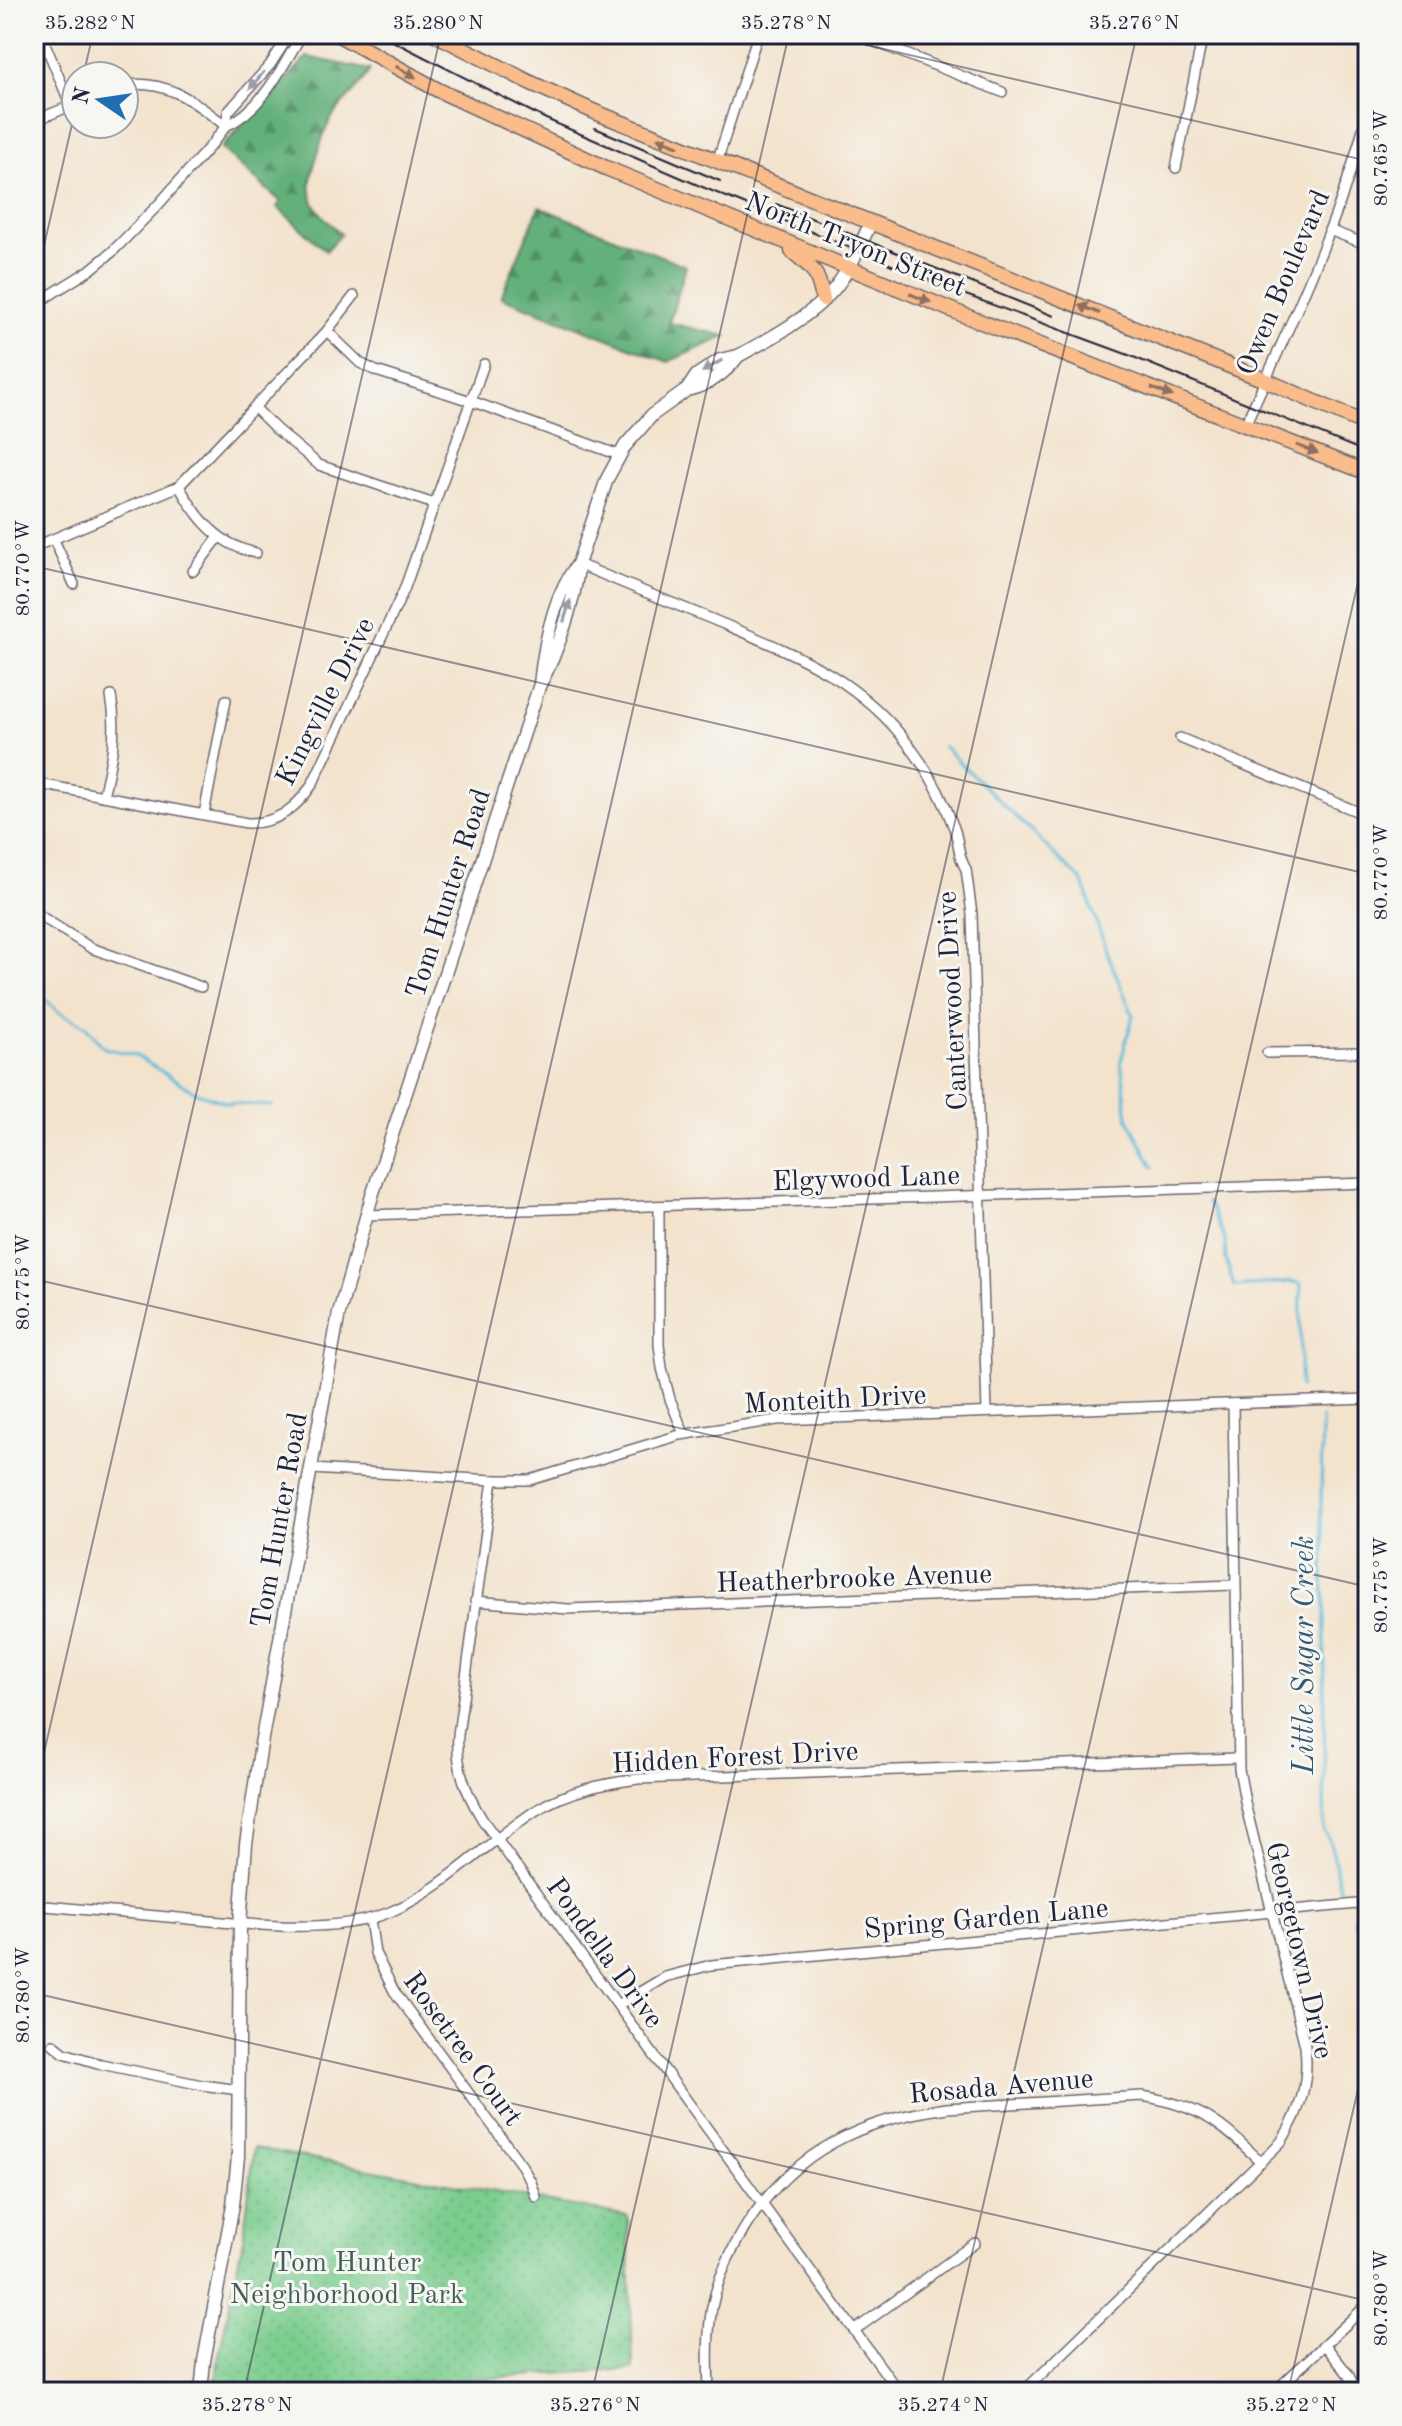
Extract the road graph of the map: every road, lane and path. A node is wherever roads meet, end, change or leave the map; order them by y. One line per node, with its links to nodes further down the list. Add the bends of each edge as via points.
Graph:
1 (41, 34): 9 (street)
2 (290, 34): 15 (street, one-way to 15, via 228,112)
3 (302, 34): 15 (street, via 255,103)
4 (337, 34): 20 (main road, North Tryon Street, one-way to 20, via 548,143)
5 (435, 34): 16 (main road, North Tryon Street, one-way to 5, via 582,106)
6 (758, 34): 16 (street)
7 (855, 34): 11 (street)
8 (1203, 34): 17 (street)
9 (60, 76)
10 (140, 84): 15 (street, via 186,96)
11 (1002, 92)
12 (1368, 109): 19 (street, Owen Boulevard)
13 (60, 110): 14 (street)
14 (34, 121)
15 (226, 126): 25 (street, via 112,252)
16 (717, 162): 18 (main road, North Tryon Street)
17 (1176, 168)
18 (871, 222): 22 (street, Tom Hunter Road); 28 (main road, North Tryon Street, one-way to 18)
19 (1329, 230): 21 (street); 28 (street, Owen Boulevard)
20 (776, 239): 22 (main road, North Tryon Street); 24 (main road, via 814,269)
21 (1368, 245)
22 (847, 269): 24 (street, Tom Hunter Road); 31 (main road, North Tryon Street, one-way to 31)
23 (354, 296): 26 (street)
24 (823, 299): 33 (street, Tom Hunter Road, via 738,356 729,369 652,415)
25 (34, 305)
26 (327, 331): 29 (street, via 367,367); 30 (street)
27 (484, 364): 29 (street, Kingville Drive)
28 (1265, 380): 31 (street, Owen Boulevard); 32 (main road, North Tryon Street)
29 (471, 401): 33 (street); 36 (street, Kingville Drive)
30 (254, 407): 35 (street); 36 (street, via 319,465)
31 (1245, 425): 34 (main road, North Tryon Street, one-way to 34)
32 (1368, 425)
33 (619, 455): 41 (street, Tom Hunter Road)
34 (1368, 473)
35 (179, 486): 37 (street, via 197,517); 38 (street)
36 (434, 504): 49 (street, Kingville Drive, via 404,590 312,785 288,812 270,821 238,822)
37 (219, 537): 40 (street); 42 (street)
38 (54, 540): 39 (street); 43 (street)
39 (34, 547)
40 (256, 553)
41 (578, 564): 56 (street, Canterwood Drive, via 824,669 890,723 929,774 954,827 971,899); 58 (street, Tom Hunter Road, via 550,667 540,684)
42 (193, 571)
43 (74, 584)
44 (111, 696): 48 (street, via 115,737)
45 (226, 700): 49 (street)
46 (1180, 738): 50 (street)
47 (34, 783): 48 (street, Kingville Drive)
48 (103, 796): 49 (street, Kingville Drive)
49 (204, 814)
50 (1368, 816)
51 (34, 912): 52 (street, via 91,948)
52 (201, 987)
53 (1368, 1052): 54 (street)
54 (1267, 1053)
55 (1368, 1183): 56 (street, Elgywood Lane)
56 (981, 1196): 57 (street, Elgywood Lane); 61 (street, Canterwood Drive)
57 (659, 1206): 58 (street, Elgywood Lane); 62 (street, via 659,1345 670,1399)
58 (366, 1215): 63 (street, Tom Hunter Road, via 339,1313)
59 (1368, 1399): 60 (street, Monteith Drive)
60 (1233, 1404): 61 (street, Monteith Drive); 65 (street, Georgetown Drive)
61 (987, 1412): 62 (street, Monteith Drive, via 800,1418)
62 (684, 1434): 64 (street, Monteith Drive, via 547,1476)
63 (312, 1469): 64 (street, Monteith Drive); 73 (street, Tom Hunter Road, via 250,1813)
64 (493, 1480): 66 (street, Pondella Drive)
65 (1235, 1585): 66 (street, Heatherbrooke Avenue, via 568,1609); 67 (street, Georgetown Drive)
66 (475, 1601): 68 (street, Pondella Drive, via 458,1762 467,1793)
67 (1238, 1758): 68 (street, Hidden Forest Drive, via 638,1779 560,1798); 71 (street, Georgetown Drive)
68 (497, 1840): 72 (street, Hidden Forest Drive, via 411,1901); 74 (street, Pondella Drive)
69 (1368, 1903): 71 (street, Spring Garden Lane)
70 (34, 1905): 73 (street, Hidden Forest Drive)
71 (1271, 1912): 74 (street, Spring Garden Lane, via 711,1965 665,1977); 77 (street, Georgetown Drive, via 1307,2064 1292,2125)
72 (370, 1919): 73 (street, Hidden Forest Drive, via 333,1926); 78 (street, Rosetree Court, via 375,1953 389,1982 522,2166)
73 (240, 1924): 76 (street, Tom Hunter Road)
74 (618, 2005): 79 (street, Pondella Drive)
75 (53, 2044): 76 (street, via 64,2053 101,2064)
76 (239, 2090): 84 (street, Tom Hunter Road, via 233,2205)
77 (1261, 2162): 79 (street, Rosada Avenue, via 1216,2121 1173,2101 1121,2096 947,2108 854,2131 807,2159); 87 (street, Georgetown Drive)
78 (536, 2197)
79 (762, 2202): 82 (street, Pondella Drive); 85 (street, Rosada Avenue, via 727,2261 712,2306)
80 (975, 2243): 82 (street)
81 (1368, 2304): 83 (street)
82 (855, 2330): 86 (street, Pondella Drive)
83 (1325, 2345): 88 (street); 89 (street)
84 (201, 2392)
85 (709, 2392)
86 (899, 2392)
87 (1023, 2392)
88 (1274, 2392)
89 (1357, 2392)

